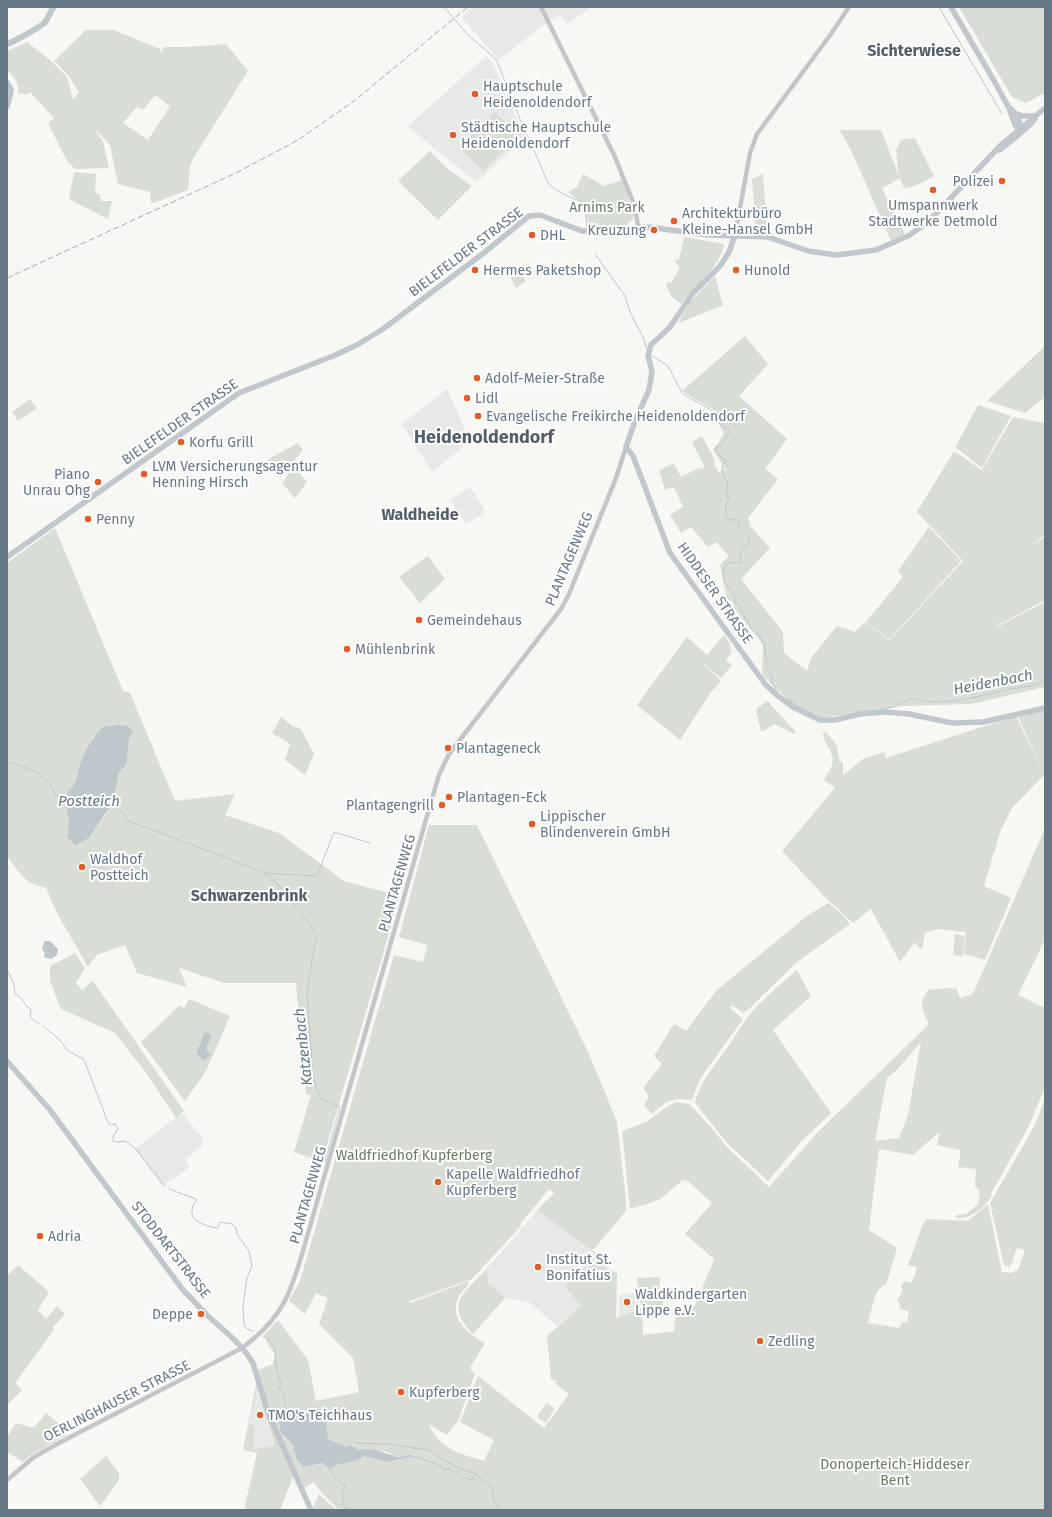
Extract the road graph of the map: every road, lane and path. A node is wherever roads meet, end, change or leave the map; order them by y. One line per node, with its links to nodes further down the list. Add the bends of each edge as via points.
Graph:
1 (541, 7): 9 (street, via 615,157 635,206)
2 (848, 7): 10 (street, via 827,40 760,128 754,140)
3 (951, 7): 4 (main road)
4 (1009, 108): 6 (main road); 8 (main road)
5 (1044, 108): 7 (main road, BIELEFELDER STRASSE); 8 (main road, BIELEFELDER STRASSE)
6 (1016, 114): 7 (main road); 8 (main road)
7 (1035, 116): 8 (main road, BIELEFELDER STRASSE)
8 (1020, 130): 10 (main road, BIELEFELDER STRASSE, via 927,223 904,239 876,250 832,254 796,248 768,237)
9 (638, 226): 10 (main road, BIELEFELDER STRASSE, via 708,236); 12 (main road, BIELEFELDER STRASSE, via 582,231 540,215 529,216 383,329 333,356 250,388 234,397)
10 (735, 235): 11 (main road, via 729,252 720,266 693,293 674,322 655,341 649,352 652,372 650,386)
11 (626, 447): 13 (main road, HIDDESER STRASSE, via 633,456 666,546 680,569 765,684 793,707 820,720 884,712 909,714 952,723 983,722); 15 (street, PLANTAGENWEG, via 573,586 561,609 445,760 295,1279 277,1315)
12 (7, 557)
13 (1045, 708)
14 (7, 1061): 15 (main road, STODDARTSTRASSE, via 50,1110 183,1290)
15 (242, 1348): 16 (street, OERLINGHAUSER STRASSE, via 57,1444 34,1457); 17 (main road, STODDARTSTRASSE, via 253,1363 271,1420)
16 (7, 1480)
17 (311, 1510)

